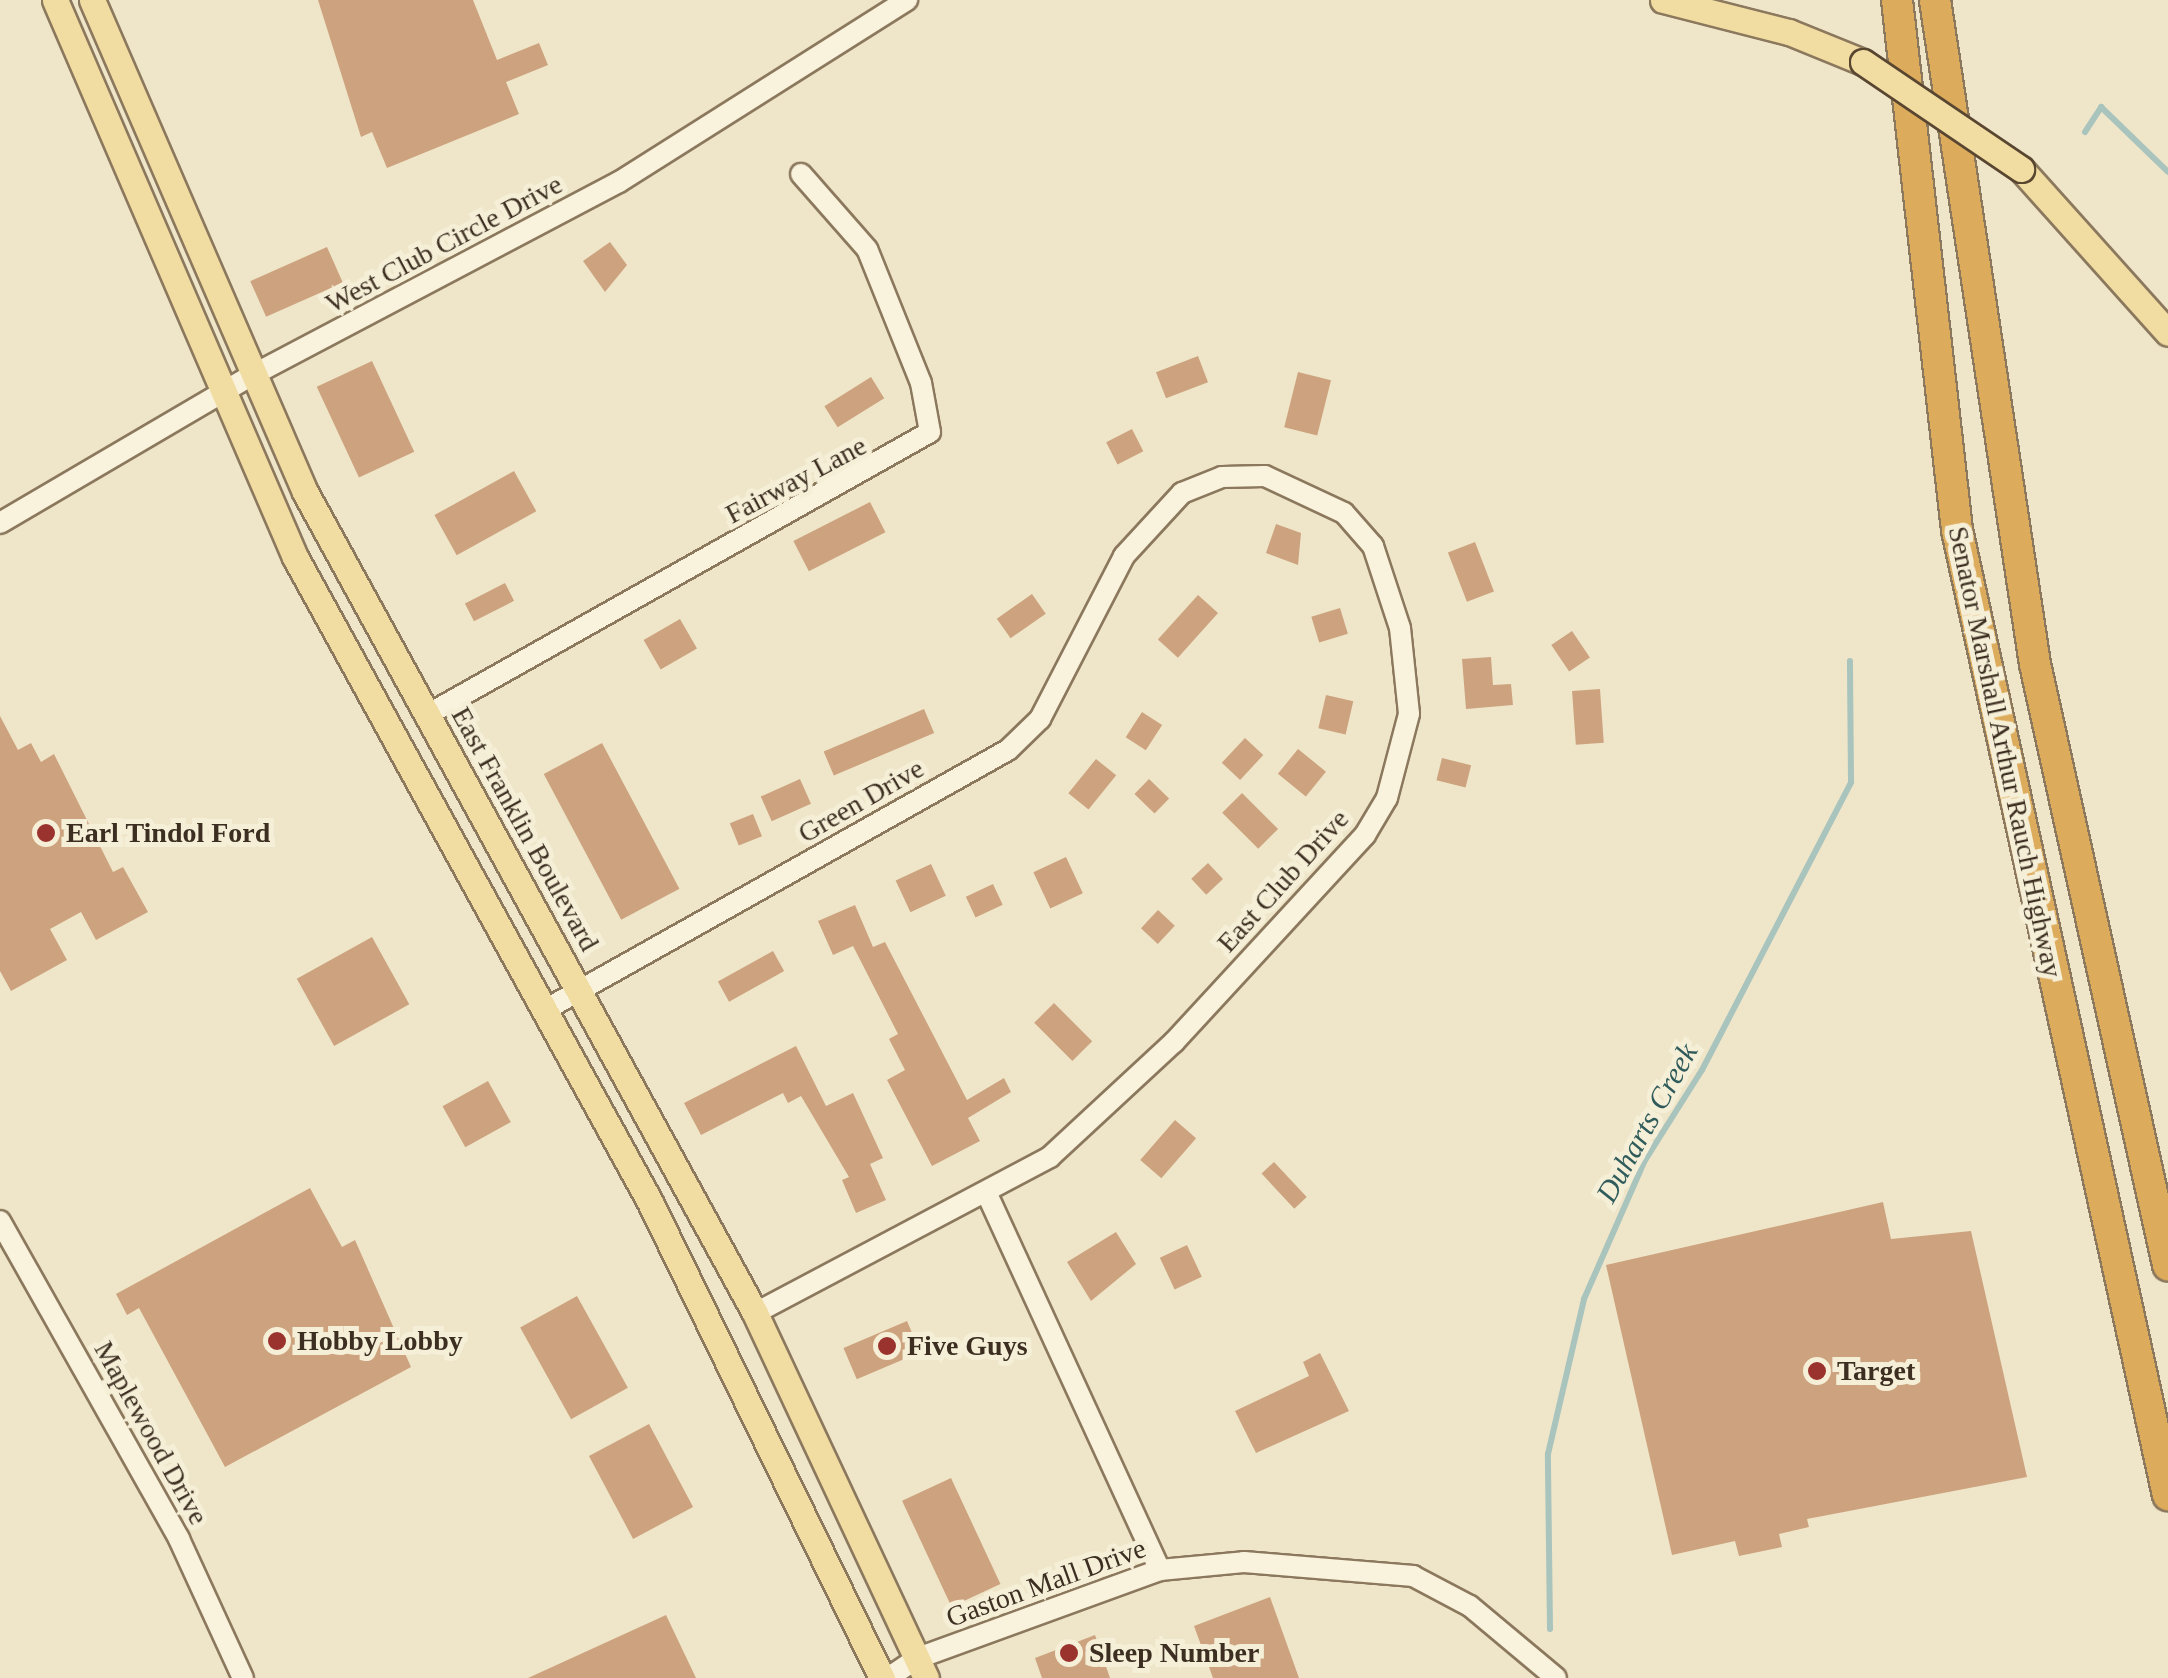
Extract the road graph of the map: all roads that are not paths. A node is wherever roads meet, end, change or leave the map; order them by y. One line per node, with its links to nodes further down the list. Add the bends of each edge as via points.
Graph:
1 (55, 0): 10 (main road)
2 (92, 0): 9 (main road, East Franklin Boulevard)
3 (907, 0): 9 (street, West Club Circle Drive, via 619,182)
4 (1663, 0): 8 (main road, bridge, via 1789,32 1863,62 2020,168)
5 (1897, 0): 22 (highway, Senator Marshall Arthur Rauch Highway, via 1957,530)
6 (1935, 0): 14 (highway, Senator Marshall Arthur Rauch Highway, via 1996,452)
7 (801, 174): 13 (street, Fairway Lane, via 867,249 921,383 930,432)
8 (2168, 333)
9 (249, 378): 10 (street, West Club Circle Drive); 13 (main road, East Franklin Boulevard)
10 (223, 400): 11 (street, West Club Circle Drive); 16 (main road, via 295,557)
11 (0, 523)
12 (1124, 556): 15 (street, Green Drive, via 1040,719 1008,750); 18 (street, East Club Drive, via 1182,493 1222,477 1265,476 1344,513 1373,546 1400,628 1409,714 1401,757 1364,835 1174,1042 1050,1157)
13 (426, 715): 15 (main road, East Franklin Boulevard)
14 (2103, 982): 17 (highway); 20 (highway, Senator Marshall Arthur Rauch Highway)
15 (582, 991): 16 (street, Green Drive); 21 (main road, East Franklin Boulevard)
16 (543, 1011): 26 (main road, via 650,1202)
17 (2168, 1185)
18 (987, 1194): 21 (street, East Club Drive); 23 (street)
19 (0, 1221): 25 (street, Maplewood Drive, via 179,1539)
20 (2168, 1265)
21 (754, 1313): 24 (main road, East Franklin Boulevard)
22 (2168, 1496)
23 (1160, 1570): 24 (street, Gaston Mall Drive); 27 (street, Gaston Mall Drive, via 1244,1562 1413,1576 1470,1606)
24 (922, 1668): 26 (street, Gaston Mall Drive)
25 (243, 1678)
26 (886, 1678)
27 (1556, 1678)

